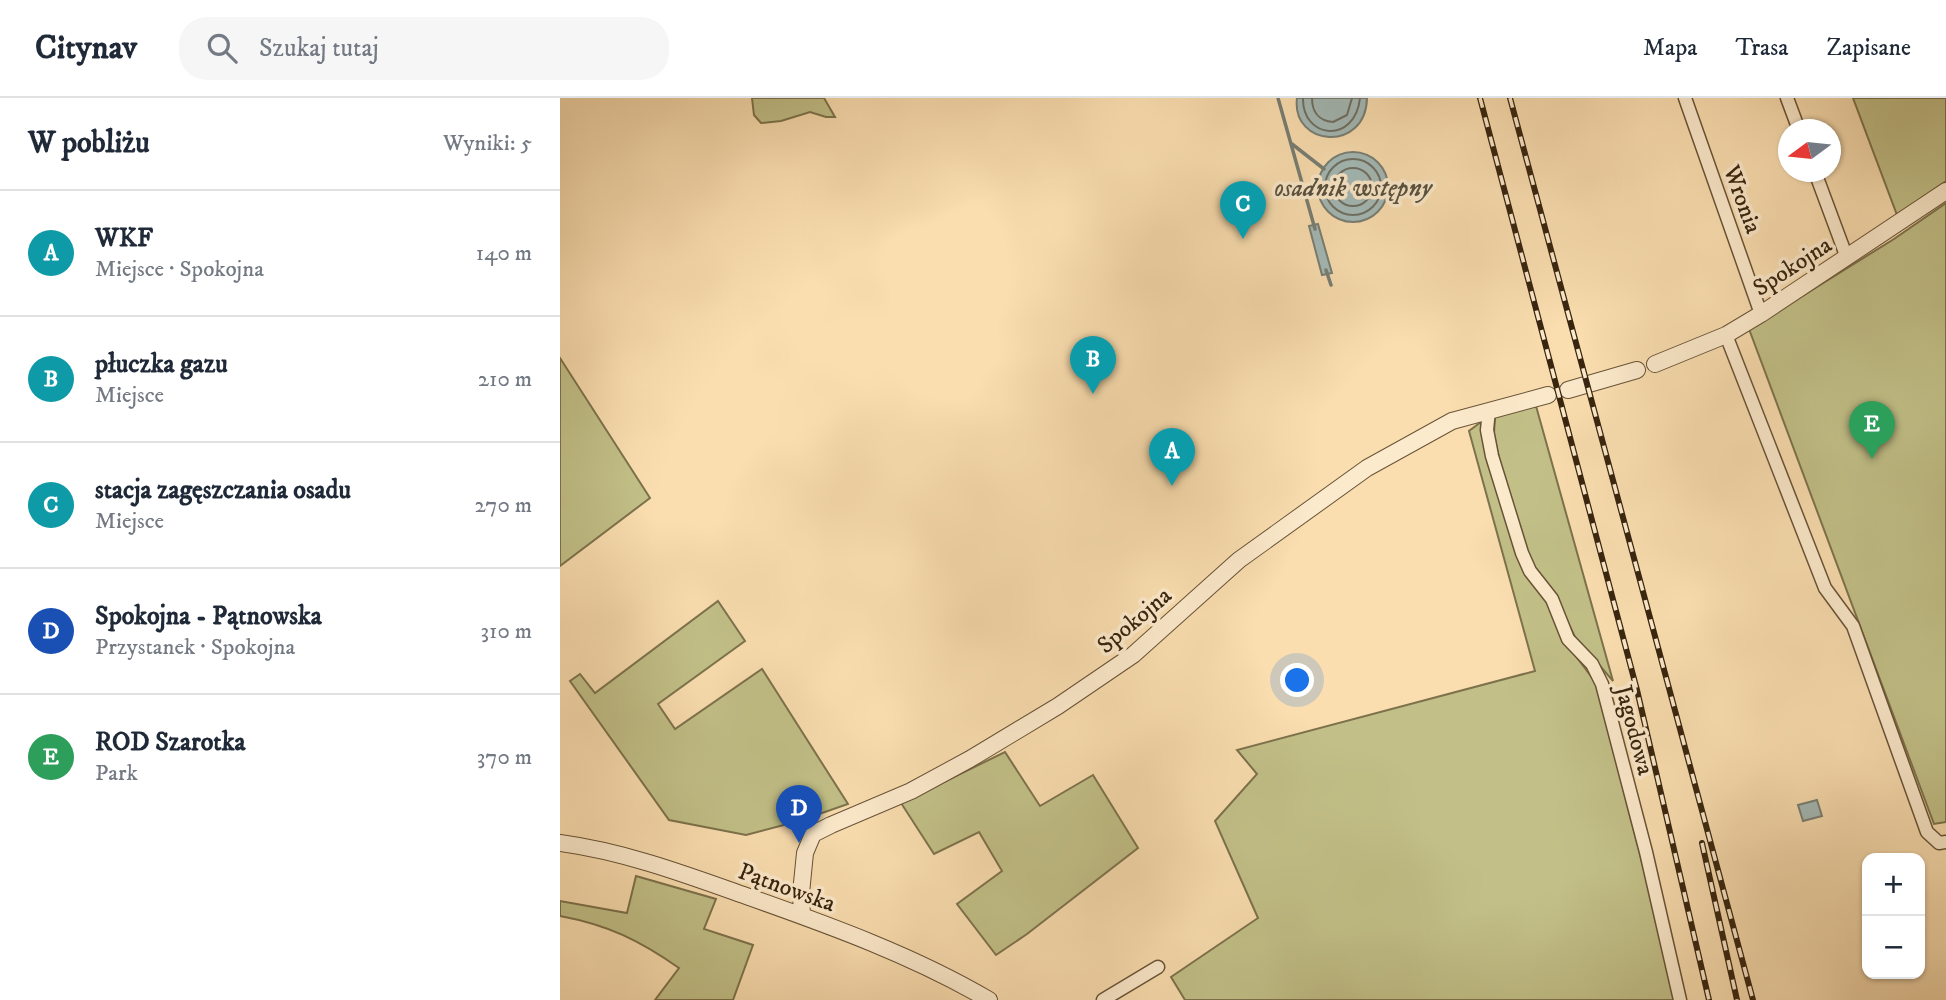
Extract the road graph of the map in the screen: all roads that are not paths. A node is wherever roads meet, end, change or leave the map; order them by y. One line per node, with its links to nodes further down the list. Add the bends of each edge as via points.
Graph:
1 (1685, 98): 7 (street, Wronia)
2 (1787, 98): 3 (street)
3 (1795, 119)
4 (1819, 182): 6 (street)
5 (1946, 191): 6 (street, Spokojna)
6 (1847, 258): 7 (street, Spokojna)
7 (1761, 314): 8 (street, Spokojna)
8 (1726, 335): 9 (street, Spokojna); 15 (street, via 1825,588 1853,626 1927,832 1939,843)
9 (1656, 364)
10 (1637, 370): 11 (street)
11 (1568, 390)
12 (1548, 395): 13 (street, Spokojna)
13 (1489, 410): 16 (street, Spokojna, via 1452,421 1367,468 1239,561 1133,655 1058,706 911,790 813,834 806,853); 20 (street, Jagodowa, via 1492,456 1522,553 1552,599 1568,639 1592,664 1602,684)
14 (561, 842): 16 (street, Pątnowska, via 653,863)
15 (1946, 842)
16 (802, 916): 18 (street, Pątnowska, via 946,975)
17 (1158, 967): 19 (street)
18 (989, 1000)
19 (1103, 1000)
20 (1680, 1000)

